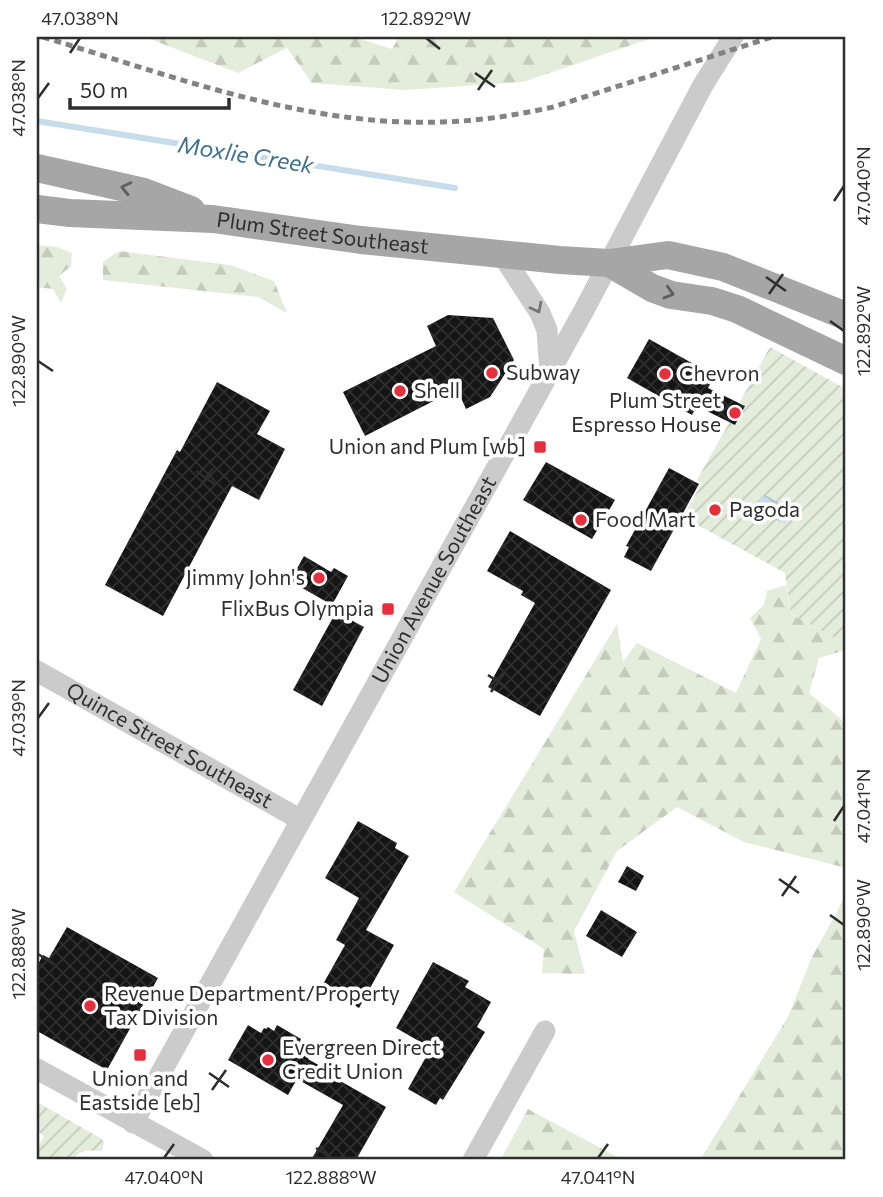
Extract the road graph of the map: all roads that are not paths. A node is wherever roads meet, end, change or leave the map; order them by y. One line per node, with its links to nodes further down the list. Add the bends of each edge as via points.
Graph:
1 (733, 37): 6 (street, Union Avenue Southeast)
2 (37, 168): 4 (main road, one-way to 2, via 144,192)
3 (37, 209): 4 (main road, Plum Street Southeast)
4 (213, 219): 5 (main road, Plum Street Southeast, via 360,240)
5 (501, 253): 6 (main road, Plum Street Southeast); 9 (street, one-way to 9, via 547,330)
6 (609, 263): 7 (main road, Plum Street Southeast, via 668,255 723,267); 8 (main road, Plum Street Southeast, one-way to 8, via 652,288 749,314); 9 (street, Union Avenue Southeast)
7 (846, 316)
8 (846, 361)
9 (550, 373): 11 (street, Union Avenue Southeast)
10 (37, 671): 11 (street, Quince Street Southeast)
11 (302, 820): 14 (street, Union Avenue Southeast)
12 (545, 1031): 16 (street)
13 (37, 1069): 14 (street)
14 (134, 1122): 15 (street)
15 (203, 1160)
16 (473, 1160)

